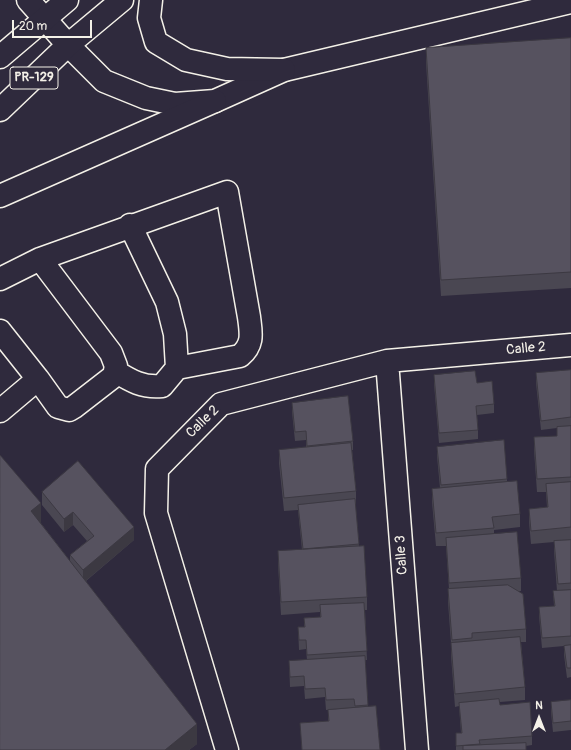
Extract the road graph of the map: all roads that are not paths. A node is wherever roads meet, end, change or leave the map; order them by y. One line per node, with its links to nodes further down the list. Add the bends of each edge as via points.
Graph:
1 (28, 0): 6 (street)
2 (67, 0): 6 (street, PR-129)
3 (122, 0): 7 (street, PR-129)
4 (151, 0): 9 (street, via 149,18 156,42 186,60 227,69)
5 (571, 2): 9 (street)
6 (44, 18): 7 (street); 8 (street, PR-129)
7 (68, 45): 10 (street, via 104,81 146,98 175,104); 11 (street, PR-129)
8 (0, 57)
9 (284, 70): 10 (street)
10 (215, 101): 12 (street)
11 (0, 110)
12 (0, 196)
13 (130, 226): 14 (street); 19 (street, via 167,302 175,334); 19 (street, via 227,192 252,335 248,349 240,356)
14 (40, 259): 15 (street); 20 (street, via 111,353 115,359)
15 (0, 279)
16 (0, 331): 21 (street)
17 (571, 345): 18 (street, Calle 2)
18 (388, 361): 23 (street, Calle 2, via 221,404 157,469 156,513); 24 (street, Calle 3)
19 (177, 368): 20 (street, via 162,386 152,387 134,383)
20 (116, 371): 21 (street, via 114,376 69,410 58,407)
21 (38, 379): 22 (street)
22 (0, 411)
23 (227, 750)
24 (417, 750)

